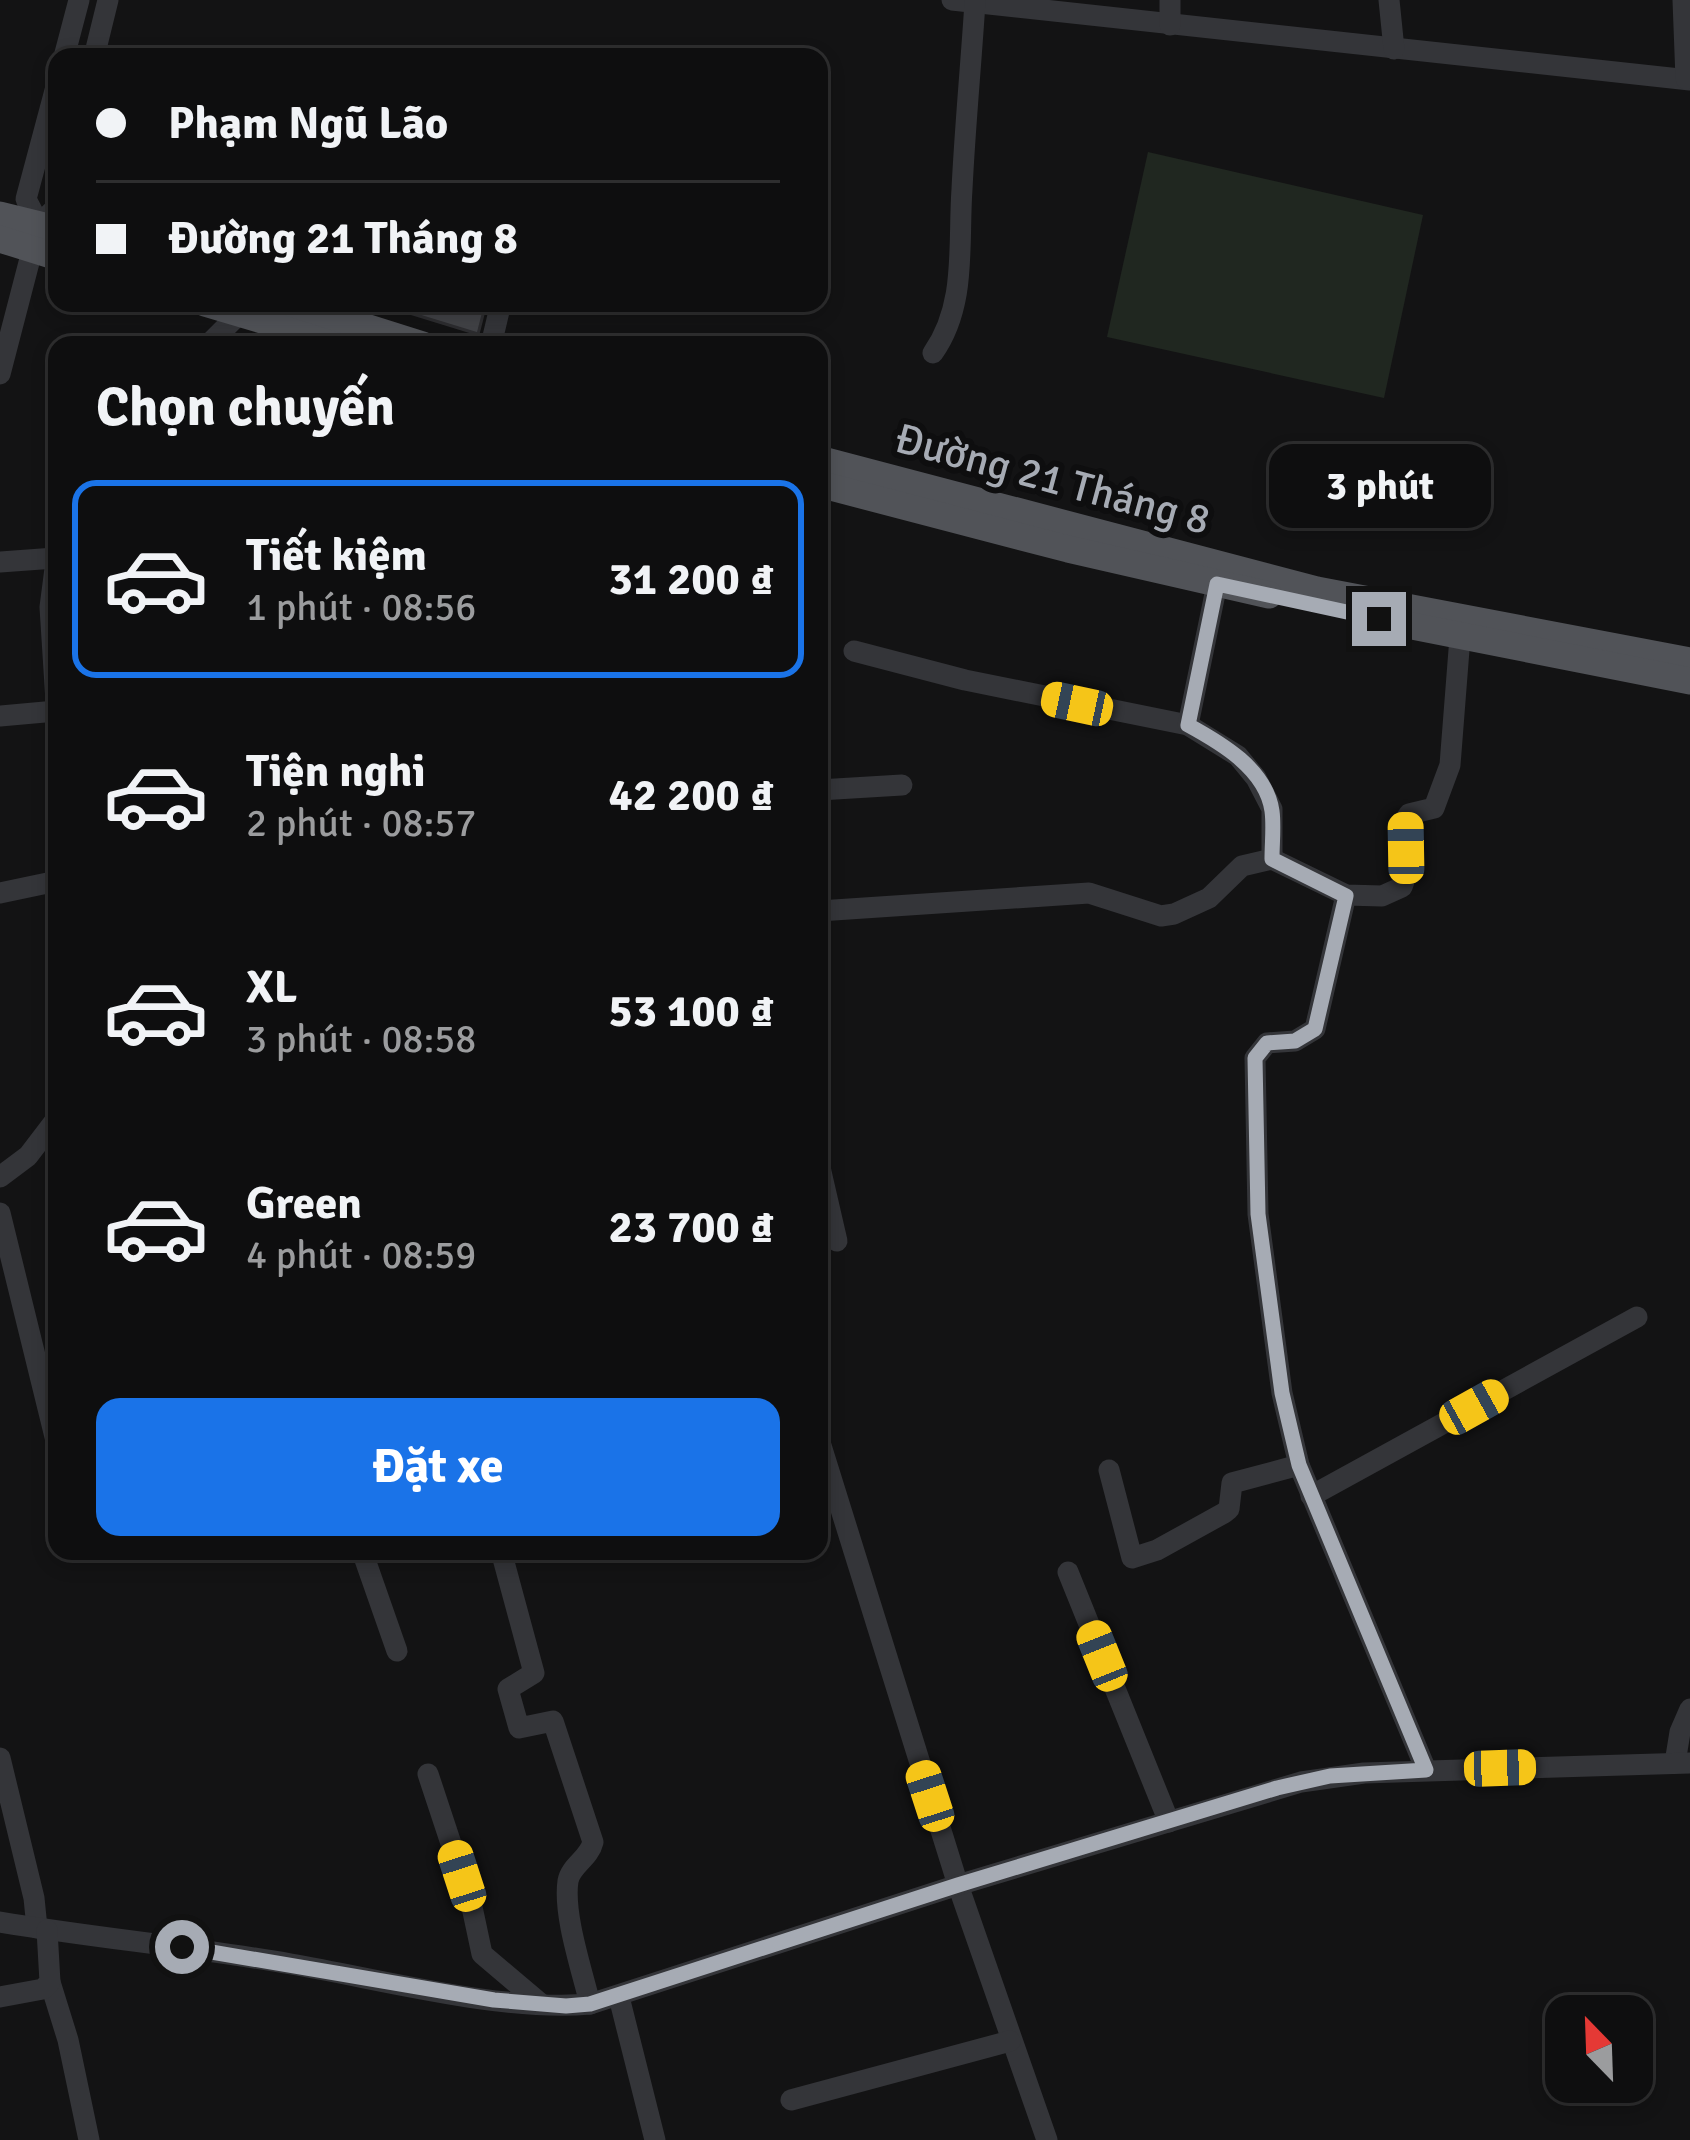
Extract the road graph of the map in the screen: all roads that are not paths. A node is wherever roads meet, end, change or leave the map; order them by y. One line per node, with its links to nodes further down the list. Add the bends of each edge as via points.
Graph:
1 (79, 0): 8 (street)
2 (108, 0): 9 (street)
3 (1170, 0): 7 (street)
4 (1389, 0): 10 (street)
5 (1683, 0): 11 (street)
6 (963, 1): 7 (street); 22 (street, via 962,260 948,331)
7 (1170, 26): 10 (street)
8 (66, 48)
9 (96, 48)
10 (1394, 49): 11 (street)
11 (1688, 80)
12 (48, 117): 14 (street, via 26,199)
13 (0, 214): 14 (main road)
14 (48, 233): 15 (main road); 23 (street)
15 (0, 239)
16 (233, 312): 18 (main road)
17 (318, 312): 21 (main road)
18 (239, 314): 19 (street); 20 (main road)
19 (217, 336)
20 (315, 336)
21 (394, 336)
22 (934, 352)
23 (0, 374)
24 (828, 461): 31 (main road, Đường 21 Tháng 8, via 1317,590)
25 (828, 486): 28 (main road, Đường 21 Tháng 8)
26 (48, 557): 27 (street)
27 (0, 562)
28 (1217, 584): 29 (main road, Đường 21 Tháng 8); 35 (street)
29 (1460, 637): 32 (main road, Đường 21 Tháng 8); 41 (street, via 1450,765 1434,808 1405,820 1402,886 1382,896)
30 (854, 651): 35 (street)
31 (1690, 662)
32 (1690, 681)
33 (48, 714): 34 (street)
34 (0, 716)
35 (1188, 725): 38 (street, via 1256,778 1272,809)
36 (902, 785): 37 (street)
37 (828, 789)
38 (1272, 859): 41 (street); 42 (street, via 1242,866 1209,898 1161,916 1089,893)
39 (48, 883): 40 (street)
40 (0, 893)
41 (1346, 896): 50 (street, via 1315,1029 1267,1043 1255,1058 1258,1214)
42 (828, 910)
43 (48, 1130): 44 (street)
44 (0, 1177)
45 (828, 1202): 47 (street)
46 (0, 1213): 49 (street)
47 (837, 1241)
48 (1637, 1317): 53 (street)
49 (48, 1408)
50 (1299, 1465): 52 (street, via 1232,1483 1224,1513 1132,1558); 53 (street)
51 (828, 1468): 64 (street)
52 (1109, 1470)
53 (1311, 1496): 61 (street)
54 (365, 1560): 57 (street)
55 (503, 1560): 71 (street, via 534,1673 508,1689 519,1728 553,1721 593,1842 568,1882)
56 (1068, 1572): 63 (street)
57 (397, 1651)
58 (1690, 1708): 60 (street, via 1680,1732)
59 (0, 1758): 66 (street)
60 (1682, 1763): 61 (street)
61 (1426, 1770): 63 (street, via 1330,1776)
62 (428, 1774): 70 (street, via 482,1954)
63 (1169, 1822): 64 (street)
64 (958, 1885): 68 (street); 72 (street)
65 (0, 1922): 66 (street)
66 (42, 1929): 67 (street); 70 (street)
67 (50, 1982): 69 (street); 75 (street)
68 (620, 1996): 71 (street); 76 (street)
69 (0, 1997)
70 (541, 2004): 71 (street)
71 (590, 2004)
72 (1010, 2041): 73 (street); 74 (street)
73 (791, 2100)
74 (1037, 2137)
75 (89, 2140)
76 (655, 2140)

